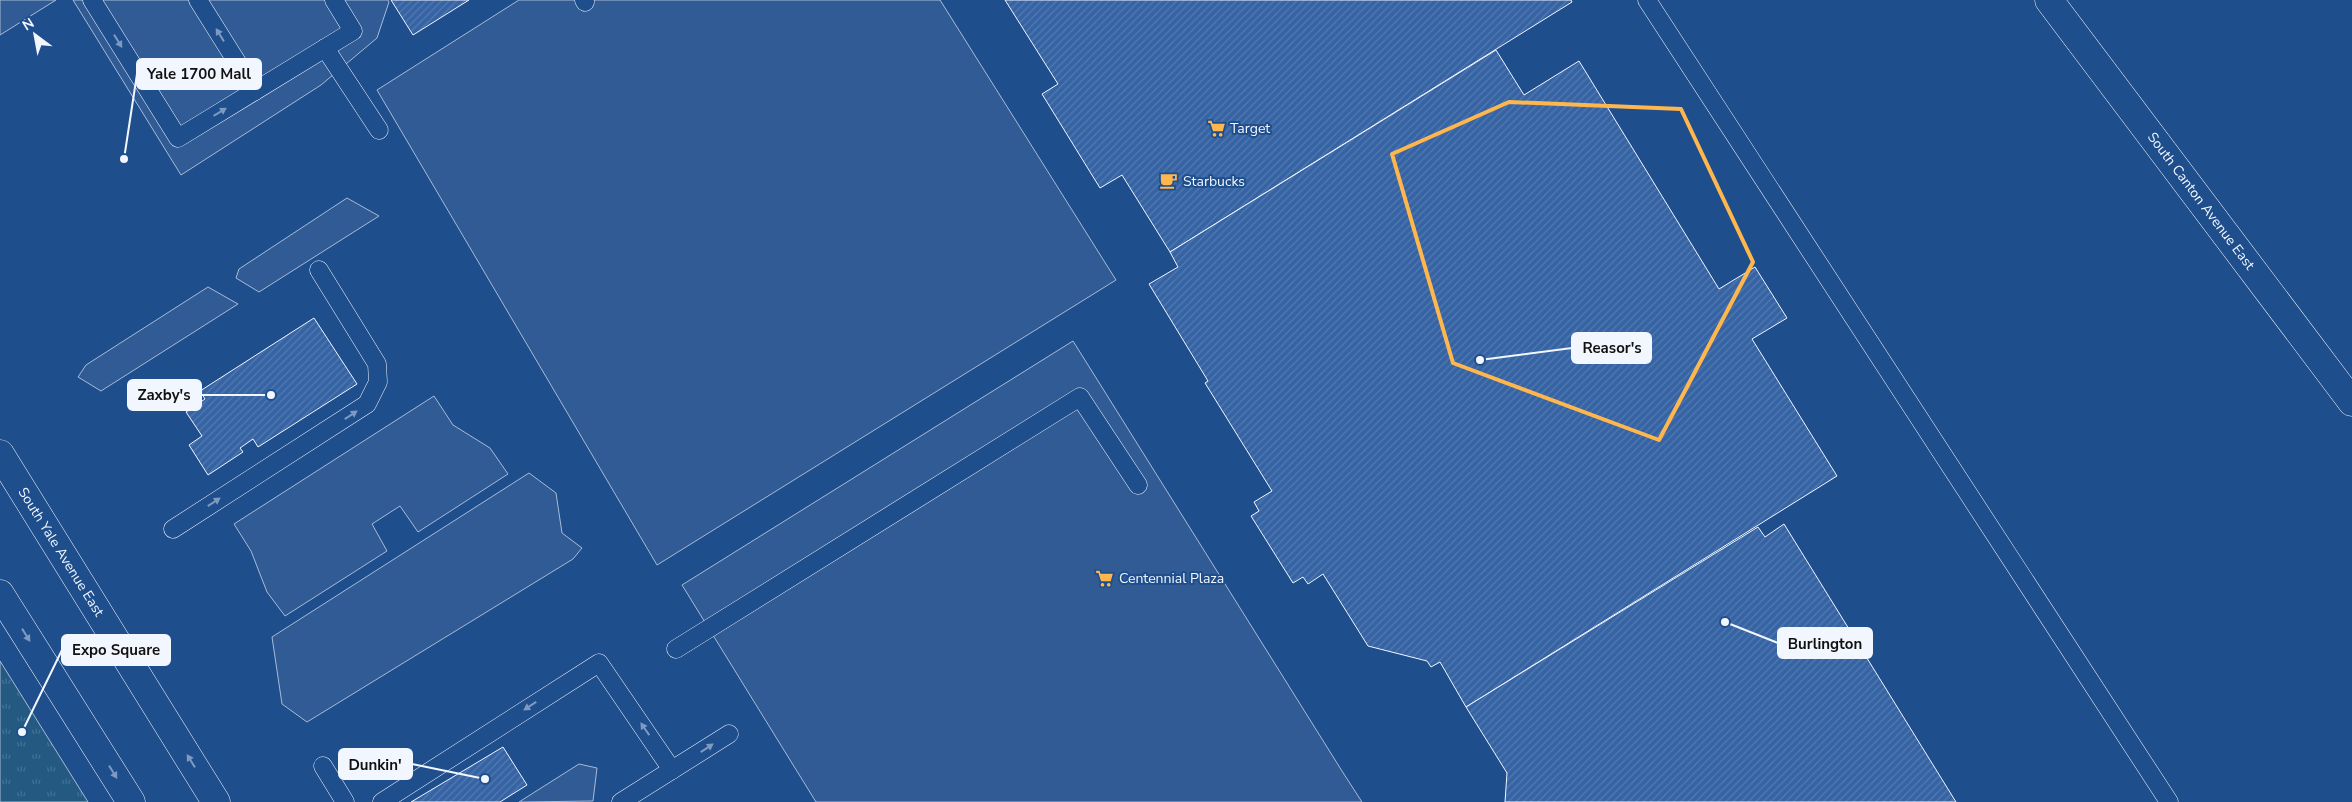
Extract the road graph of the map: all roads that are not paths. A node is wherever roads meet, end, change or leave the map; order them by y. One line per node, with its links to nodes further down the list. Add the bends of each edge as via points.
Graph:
1 (92, 0): 7 (lane, one-way to 7, via 178,138)
2 (198, 0): 7 (lane, one-way to 2)
3 (334, 0): 6 (lane, via 353,31)
4 (1647, 0): 24 (lane)
5 (2050, 0): 10 (main road, South Canton Avenue East)
6 (325, 48): 7 (lane); 8 (lane)
7 (255, 92)
8 (379, 130)
9 (319, 270): 13 (lane, one-way to 9, via 368,404 378,382 377,364)
10 (2352, 402)
11 (0, 454): 20 (main road, South Yale Avenue East, one-way to 11)
12 (1138, 485): 15 (lane, via 1080,396)
13 (173, 529)
14 (0, 594): 19 (main road, one-way to 19)
15 (676, 649)
16 (729, 734): 18 (lane, one-way to 16)
17 (323, 766): 21 (lane)
18 (672, 770): 22 (lane, one-way to 22, via 599,662); 23 (lane)
19 (131, 802)
20 (216, 802)
21 (345, 802)
22 (382, 802)
23 (621, 802)
24 (2169, 802)

